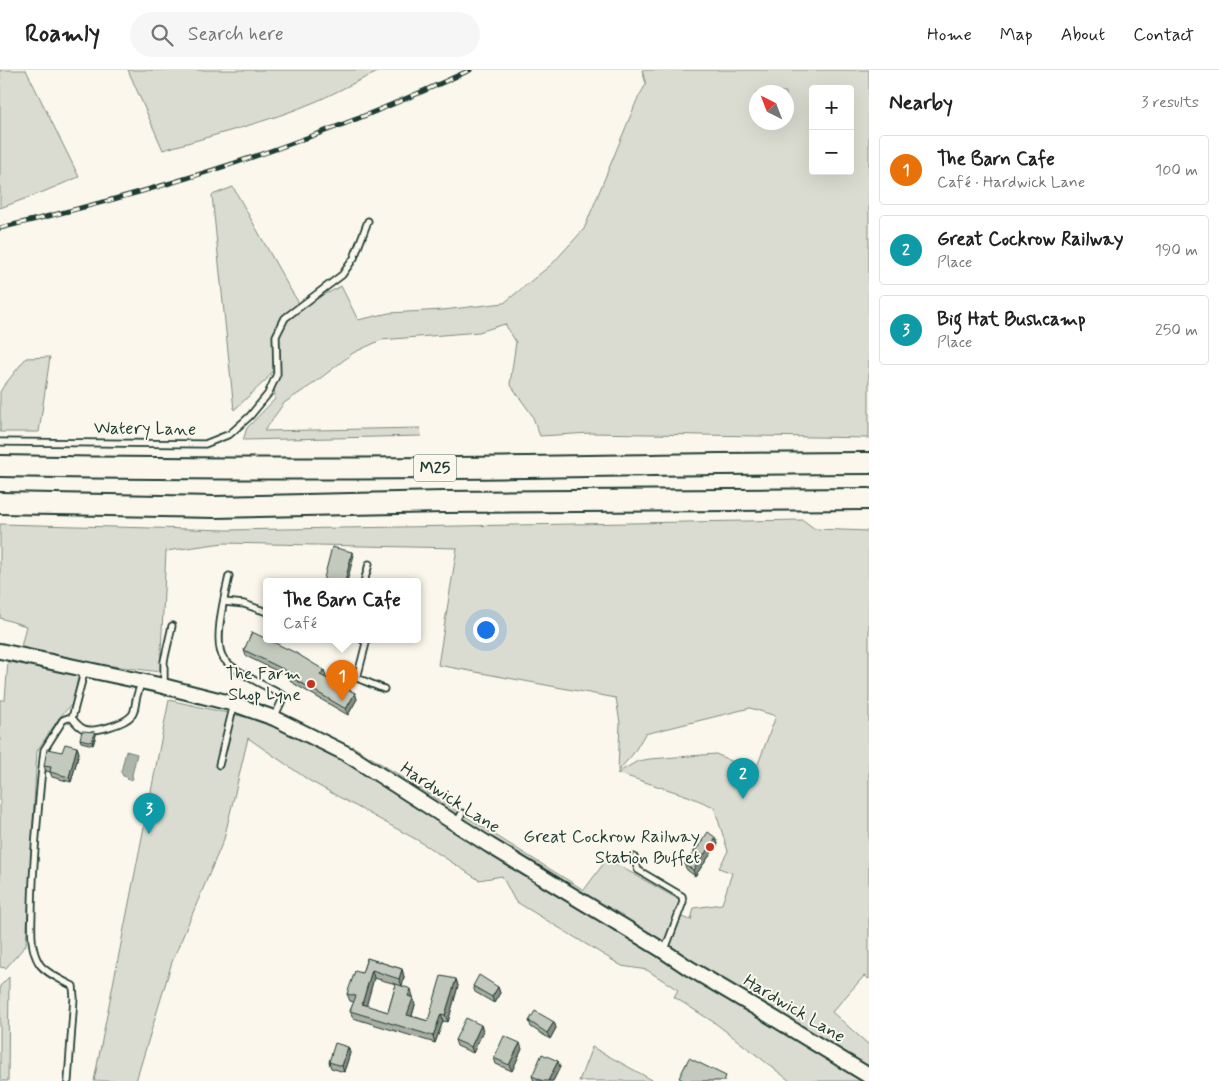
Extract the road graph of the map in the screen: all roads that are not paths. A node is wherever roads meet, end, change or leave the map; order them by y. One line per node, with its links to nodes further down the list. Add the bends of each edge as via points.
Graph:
1 (368, 221): 2 (lane, Watery Lane, via 354,258 342,275 285,318 276,336 277,374 268,394 230,434 205,444)
2 (0, 442)
3 (869, 463): 4 (highway, M25, via 437,468)
4 (0, 466)
5 (869, 499): 6 (highway, M25, via 216,506)
6 (0, 503)
7 (369, 564): 9 (lane)
8 (229, 576): 10 (lane)
9 (365, 578)
10 (224, 602): 11 (lane); 21 (lane, via 220,626 220,648 224,659 284,696)
11 (263, 611)
12 (172, 626): 17 (lane, via 164,660)
13 (366, 643): 18 (lane, via 357,678)
14 (0, 651): 15 (street, Hardwick Lane)
15 (85, 669): 16 (street, Hardwick Lane); 20 (lane)
16 (142, 681): 17 (street, Hardwick Lane); 20 (lane, via 133,714 127,720 105,728 85,730)
17 (164, 686): 19 (street, Hardwick Lane)
18 (384, 689)
19 (234, 704): 21 (street, Hardwick Lane); 22 (lane)
20 (72, 718): 26 (lane, via 63,720 42,758 33,869 32,933 39,964 73,986)
21 (274, 718): 24 (street, Hardwick Lane, via 346,754 459,819)
22 (219, 765)
23 (634, 857): 24 (lane, via 638,870 682,896 683,902)
24 (664, 952): 25 (street, Hardwick Lane)
25 (869, 1076)
26 (68, 1081)

